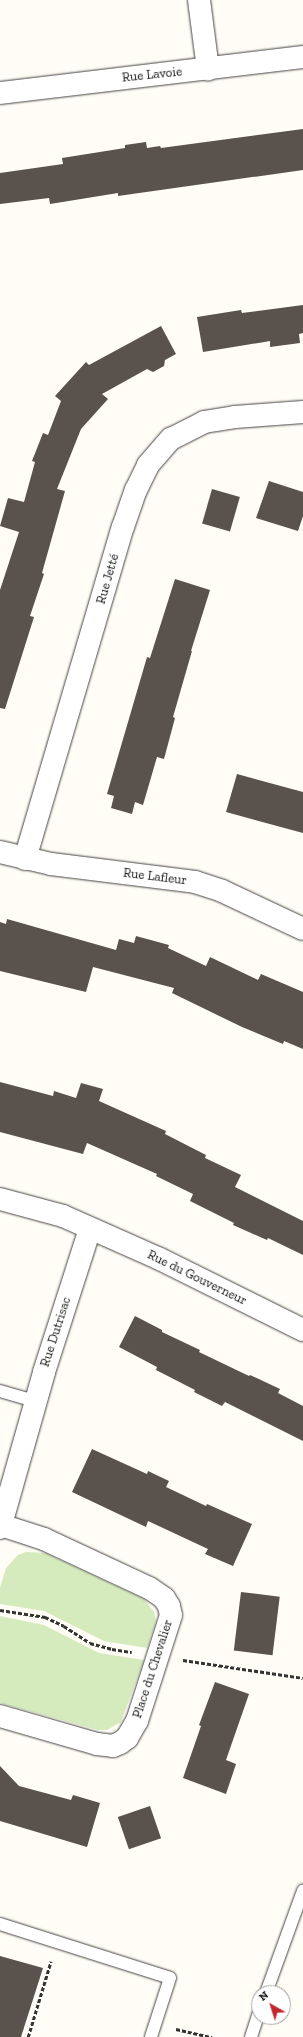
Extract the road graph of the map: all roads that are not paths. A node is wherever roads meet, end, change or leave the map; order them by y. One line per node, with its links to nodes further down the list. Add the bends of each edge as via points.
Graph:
1 (199, 0): 3 (street)
2 (303, 57): 3 (street, Rue Lavoie)
3 (208, 69): 4 (street, Rue Lavoie)
4 (0, 93)
5 (303, 412): 7 (street, Rue Jetté, via 204,422 171,439 148,465 123,527)
6 (0, 852): 7 (street, Rue Lafleur)
7 (25, 859): 8 (street, Rue Lafleur, via 195,882 222,891)
8 (303, 929)
9 (0, 1198): 10 (street, via 60,1215)
10 (90, 1229): 11 (street, Rue du Gouverneur, via 160,1259); 13 (street, Rue Dutrisac)
11 (303, 1330)
12 (0, 1391): 13 (lane)
13 (35, 1401): 14 (street, Rue Dutrisac)
14 (0, 1526): 15 (street, Place du Chevalier, via 44,1539 149,1588 164,1598 171,1615 137,1721 127,1738 120,1743 113,1746 97,1744)
15 (0, 1716)
16 (303, 1891): 18 (lane)
17 (0, 1924): 20 (lane, via 170,1978)
18 (269, 1985)
19 (255, 2025): 21 (lane)
20 (151, 2037)
21 (251, 2037)

